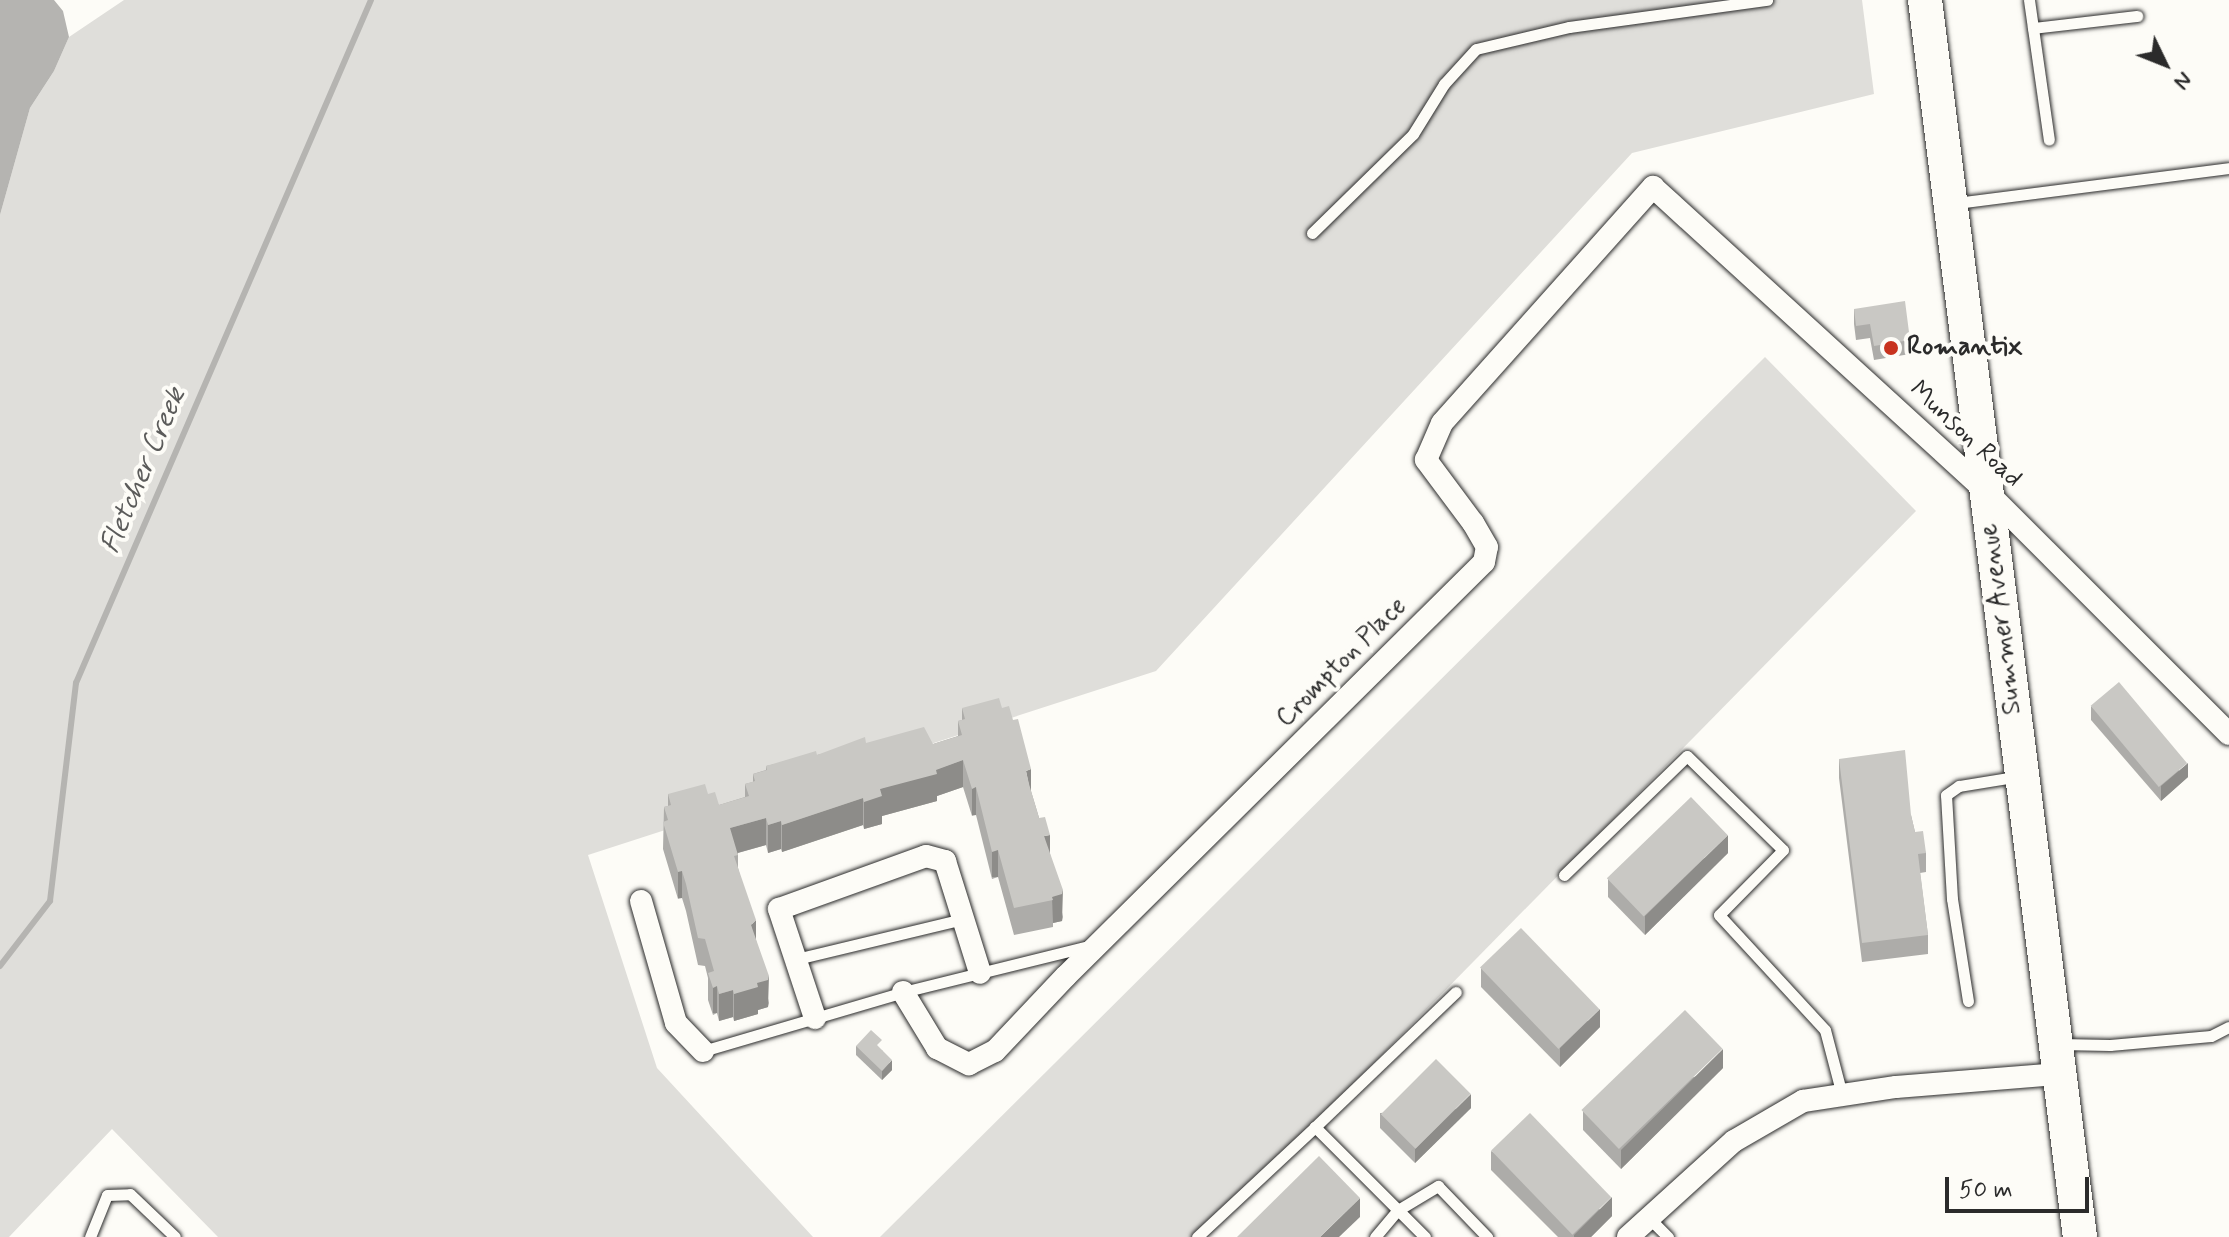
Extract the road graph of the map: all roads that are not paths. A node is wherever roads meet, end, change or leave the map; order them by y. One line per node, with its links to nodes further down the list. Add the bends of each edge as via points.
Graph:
1 (1767, 0): 10 (lane, via 1627,17 1476,49 1444,84 1413,134)
2 (1925, 0): 9 (main road, Summer Avenue)
3 (2029, 0): 5 (lane)
4 (2137, 16): 5 (lane)
5 (2033, 28): 6 (lane)
6 (2049, 140)
7 (2229, 168): 9 (lane)
8 (1653, 187): 11 (street, Munson Road); 17 (street, Crompton Place, via 1442,423 1426,460 1487,547 1484,562)
9 (1951, 203): 11 (main road, Summer Avenue)
10 (1312, 233)
11 (1987, 492): 12 (street, Munson Road); 13 (main road, Summer Avenue)
12 (2229, 734)
13 (2020, 776): 22 (lane, via 1959,786 1946,795 1952,899); 26 (main road, Summer Avenue)
14 (1564, 875): 27 (lane, via 1687,756 1783,850 1719,915 1825,1030)
15 (641, 901): 25 (street, via 676,1023)
16 (963, 919): 18 (lane); 18 (street, via 945,861 926,856 779,909); 19 (street)
17 (1097, 944): 19 (lane); 20 (street, Crompton Place, via 995,1051 969,1064 937,1048)
18 (796, 959): 23 (street)
19 (980, 973): 20 (lane)
20 (903, 992): 23 (lane)
21 (1456, 992): 28 (lane)
22 (1968, 1001)
23 (815, 1018): 25 (lane)
24 (2229, 1027): 26 (lane, via 2211,1036 2110,1045)
25 (703, 1051)
26 (2057, 1059): 27 (street); 39 (main road, Summer Avenue)
27 (1842, 1095): 30 (street, via 1803,1101 1734,1141)
28 (1315, 1127): 29 (lane); 33 (lane)
29 (1398, 1210): 34 (lane); 35 (lane); 36 (lane, via 1438,1186)
30 (1649, 1218): 37 (street); 38 (lane)
31 (172, 1236): 32 (lane, via 130,1194 107,1195)
32 (90, 1237)
33 (1197, 1237)
34 (1375, 1237)
35 (1425, 1237)
36 (1487, 1237)
37 (1628, 1237)
38 (1668, 1237)
39 (2080, 1237)

